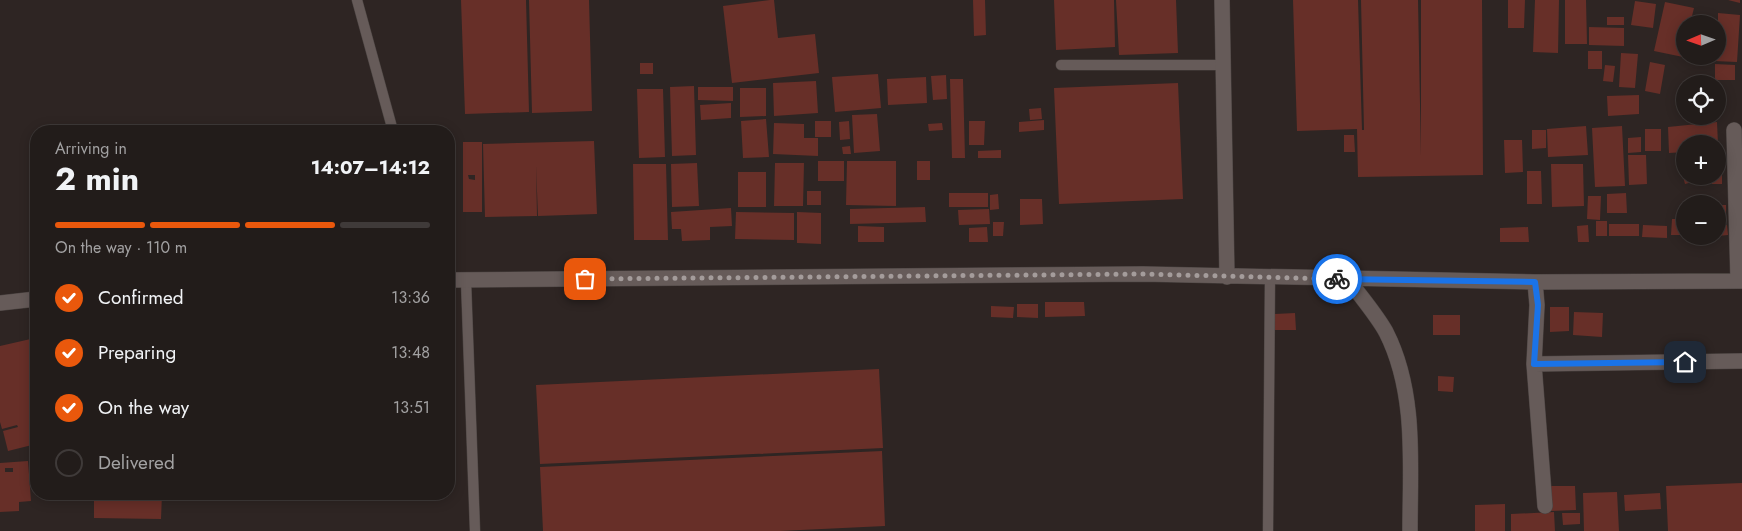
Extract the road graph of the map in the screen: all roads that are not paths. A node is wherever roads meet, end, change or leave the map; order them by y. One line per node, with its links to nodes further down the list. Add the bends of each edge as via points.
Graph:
1 (357, 0): 5 (lane)
2 (1222, 0): 4 (street)
3 (1061, 65): 4 (lane)
4 (1223, 65): 9 (street)
5 (391, 125)
6 (1734, 130): 7 (street)
7 (1738, 156): 14 (street)
8 (1270, 276): 9 (street); 10 (street); 21 (lane)
9 (1226, 277): 12 (street, via 1143,274)
10 (1348, 279): 13 (street); 22 (street, via 1385,332 1402,373 1410,431)
11 (455, 280): 12 (street)
12 (466, 280): 20 (lane)
13 (1535, 282): 14 (street); 18 (street, via 1538,305)
14 (1740, 282)
15 (30, 300): 16 (street)
16 (0, 303)
17 (1742, 361): 18 (street)
18 (1534, 364): 19 (street)
19 (1545, 506)
20 (474, 531)
21 (1268, 531)
22 (1410, 531)

